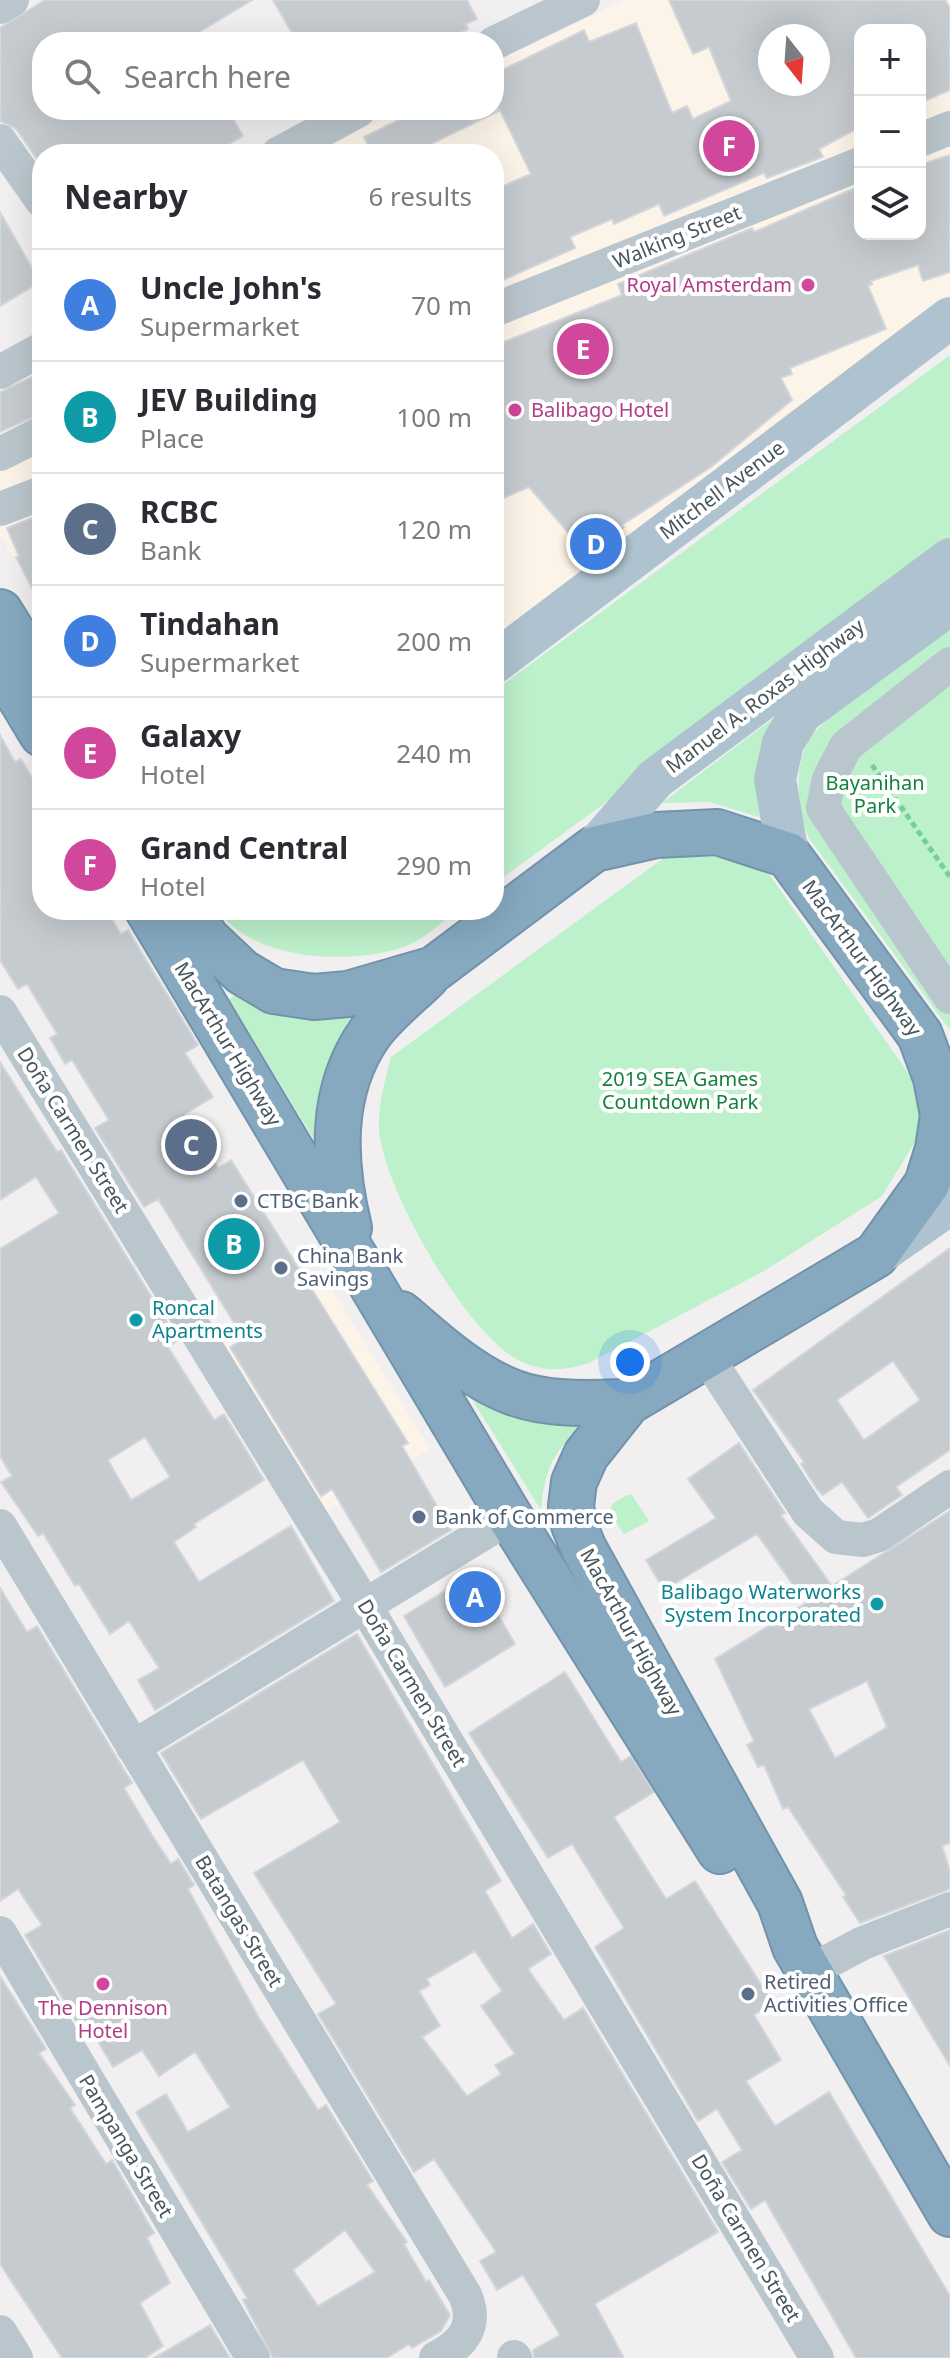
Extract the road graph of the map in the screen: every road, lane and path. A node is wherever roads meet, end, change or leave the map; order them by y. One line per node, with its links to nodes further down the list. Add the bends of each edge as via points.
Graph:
1 (12, 0): 3 (street)
2 (583, 0): 4 (street)
3 (0, 7)
4 (504, 38)
5 (341, 120): 9 (street)
6 (950, 128): 7 (street)
7 (926, 138)
8 (0, 141): 11 (street)
9 (296, 144)
10 (854, 166): 12 (street, Walking Street)
11 (32, 187)
12 (504, 306)
13 (950, 318): 23 (main road, Mitchell Avenue)
14 (32, 354): 15 (street)
15 (0, 372)
16 (32, 438): 17 (street)
17 (0, 454)
18 (32, 497): 19 (street)
19 (0, 509)
20 (950, 559): 29 (main road, Manuel A. Roxas Highway, via 655,779)
21 (950, 604): 30 (main road, Manuel A. Roxas Highway, via 801,713 783,743 775,779)
22 (0, 612): 25 (highway)
23 (504, 655)
24 (0, 664): 27 (highway)
25 (32, 664)
26 (950, 664): 37 (street, via 846,746 829,779 823,808)
27 (32, 717)
28 (872, 765): 31 (path)
29 (594, 849): 30 (highway, MacArthur Highway, via 656,835 717,832); 32 (highway, MacArthur Highway)
30 (788, 855): 39 (highway, MacArthur Highway)
31 (950, 877)
32 (504, 916)
33 (154, 920): 42 (highway, MacArthur Highway)
34 (194, 920): 36 (highway, MacArthur Highway, via 242,972 274,991 314,997 348,994)
35 (499, 920): 36 (highway, MacArthur Highway)
36 (434, 969): 42 (highway, via 371,1032 339,1103 340,1191)
37 (950, 997)
38 (0, 1012): 49 (street, Doña Carmen Street)
39 (935, 1049): 41 (highway, MacArthur Highway, via 943,1115 938,1149 927,1184)
40 (950, 1204): 41 (main road)
41 (876, 1255): 44 (highway, MacArthur Highway)
42 (356, 1257): 43 (highway, MacArthur Highway)
43 (378, 1294): 45 (highway, via 437,1345 511,1392 575,1404); 47 (highway, MacArthur Highway)
44 (706, 1355): 45 (highway, MacArthur Highway); 46 (street, via 820,1526 836,1537 863,1540)
45 (628, 1402): 53 (highway, MacArthur Highway, via 586,1455 574,1482 574,1525 780,1903)
46 (950, 1487)
47 (510, 1517): 49 (street); 53 (highway, MacArthur Highway, via 762,1916)
48 (2, 1536): 50 (street, Batangas Street)
49 (364, 1604): 50 (street); 59 (street, Doña Carmen Street)
50 (133, 1747): 58 (street, Batangas Street, via 465,2295 472,2318 461,2343)
51 (950, 1909): 53 (street)
52 (0, 1933): 57 (street, Pampanga Street)
53 (802, 1959): 54 (highway, MacArthur Highway)
54 (950, 2214)
55 (0, 2332): 56 (street)
56 (16, 2358)
57 (253, 2358)
58 (436, 2358)
59 (817, 2358)

